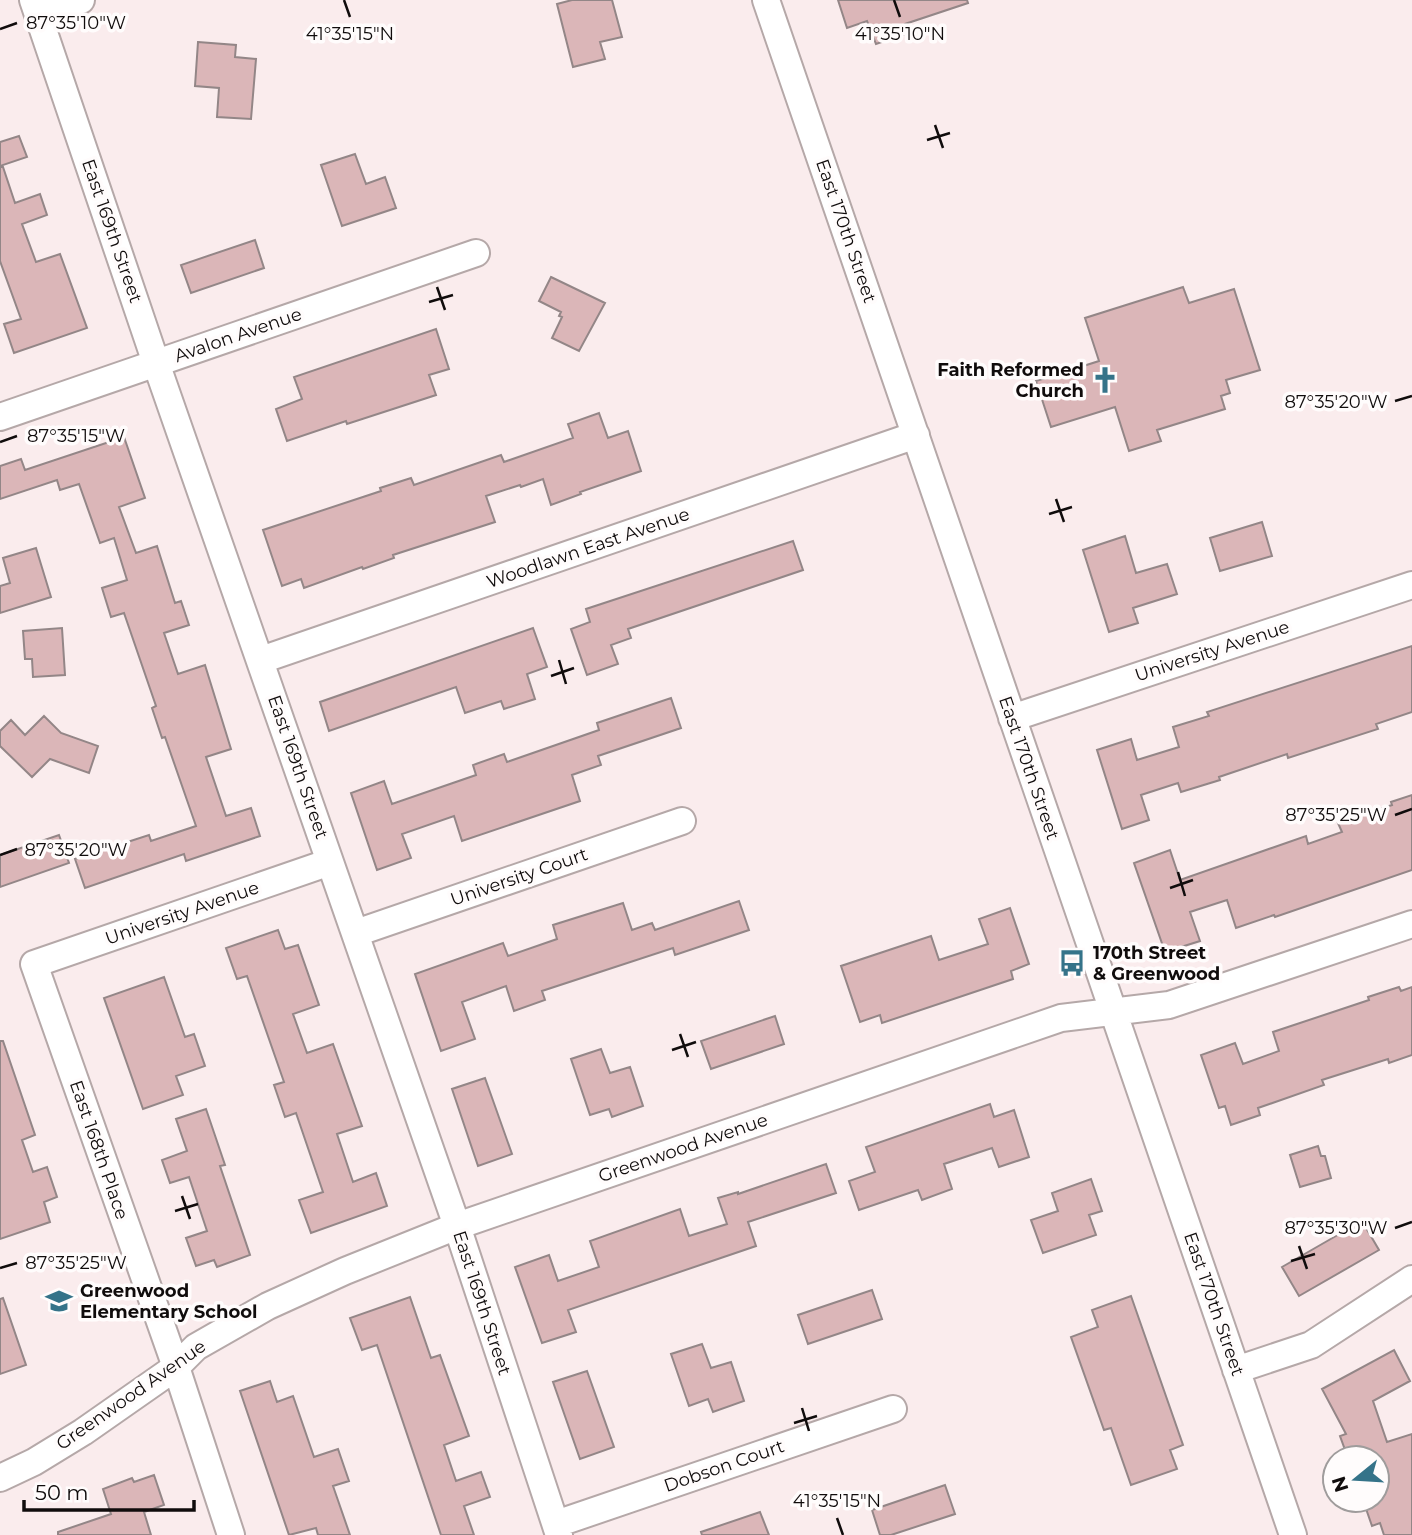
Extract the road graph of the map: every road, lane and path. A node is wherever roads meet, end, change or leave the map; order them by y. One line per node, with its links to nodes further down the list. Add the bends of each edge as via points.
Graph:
1 (81, 0): 3 (street)
2 (766, 0): 7 (street, East 170th Street)
3 (36, 6): 5 (street, East 169th Street)
4 (476, 253): 5 (street, Avalon Avenue)
5 (156, 363): 6 (street, Avalon Avenue); 9 (street, East 169th Street)
6 (0, 417)
7 (916, 435): 9 (street, Woodlawn East Avenue); 10 (street, East 170th Street)
8 (1412, 585): 10 (street, University Avenue)
9 (261, 660): 12 (street, East 169th Street)
10 (1012, 718): 16 (street, East 170th Street)
11 (682, 821): 14 (street, University Court)
12 (330, 862): 14 (street, East 169th Street); 15 (street, University Avenue)
13 (1412, 924): 16 (street, Greenwood Avenue, via 1169,1005)
14 (356, 933): 17 (street, East 169th Street)
15 (34, 964): 19 (street, East 168th Place)
16 (1114, 1013): 17 (street, Greenwood Avenue, via 1061,1018); 20 (street, East 170th Street)
17 (457, 1226): 19 (street, Greenwood Avenue, via 268,1306 196,1347); 23 (street, East 169th Street)
18 (1412, 1279): 20 (street, via 1311,1345)
19 (176, 1367): 22 (street, Greenwood Avenue, via 83,1432); 24 (street, East 168th Place)
20 (1236, 1370): 25 (street, East 170th Street)
21 (893, 1409): 23 (street, Dobson Court)
22 (0, 1478)
23 (557, 1529)
24 (231, 1535)
25 (1293, 1535)

